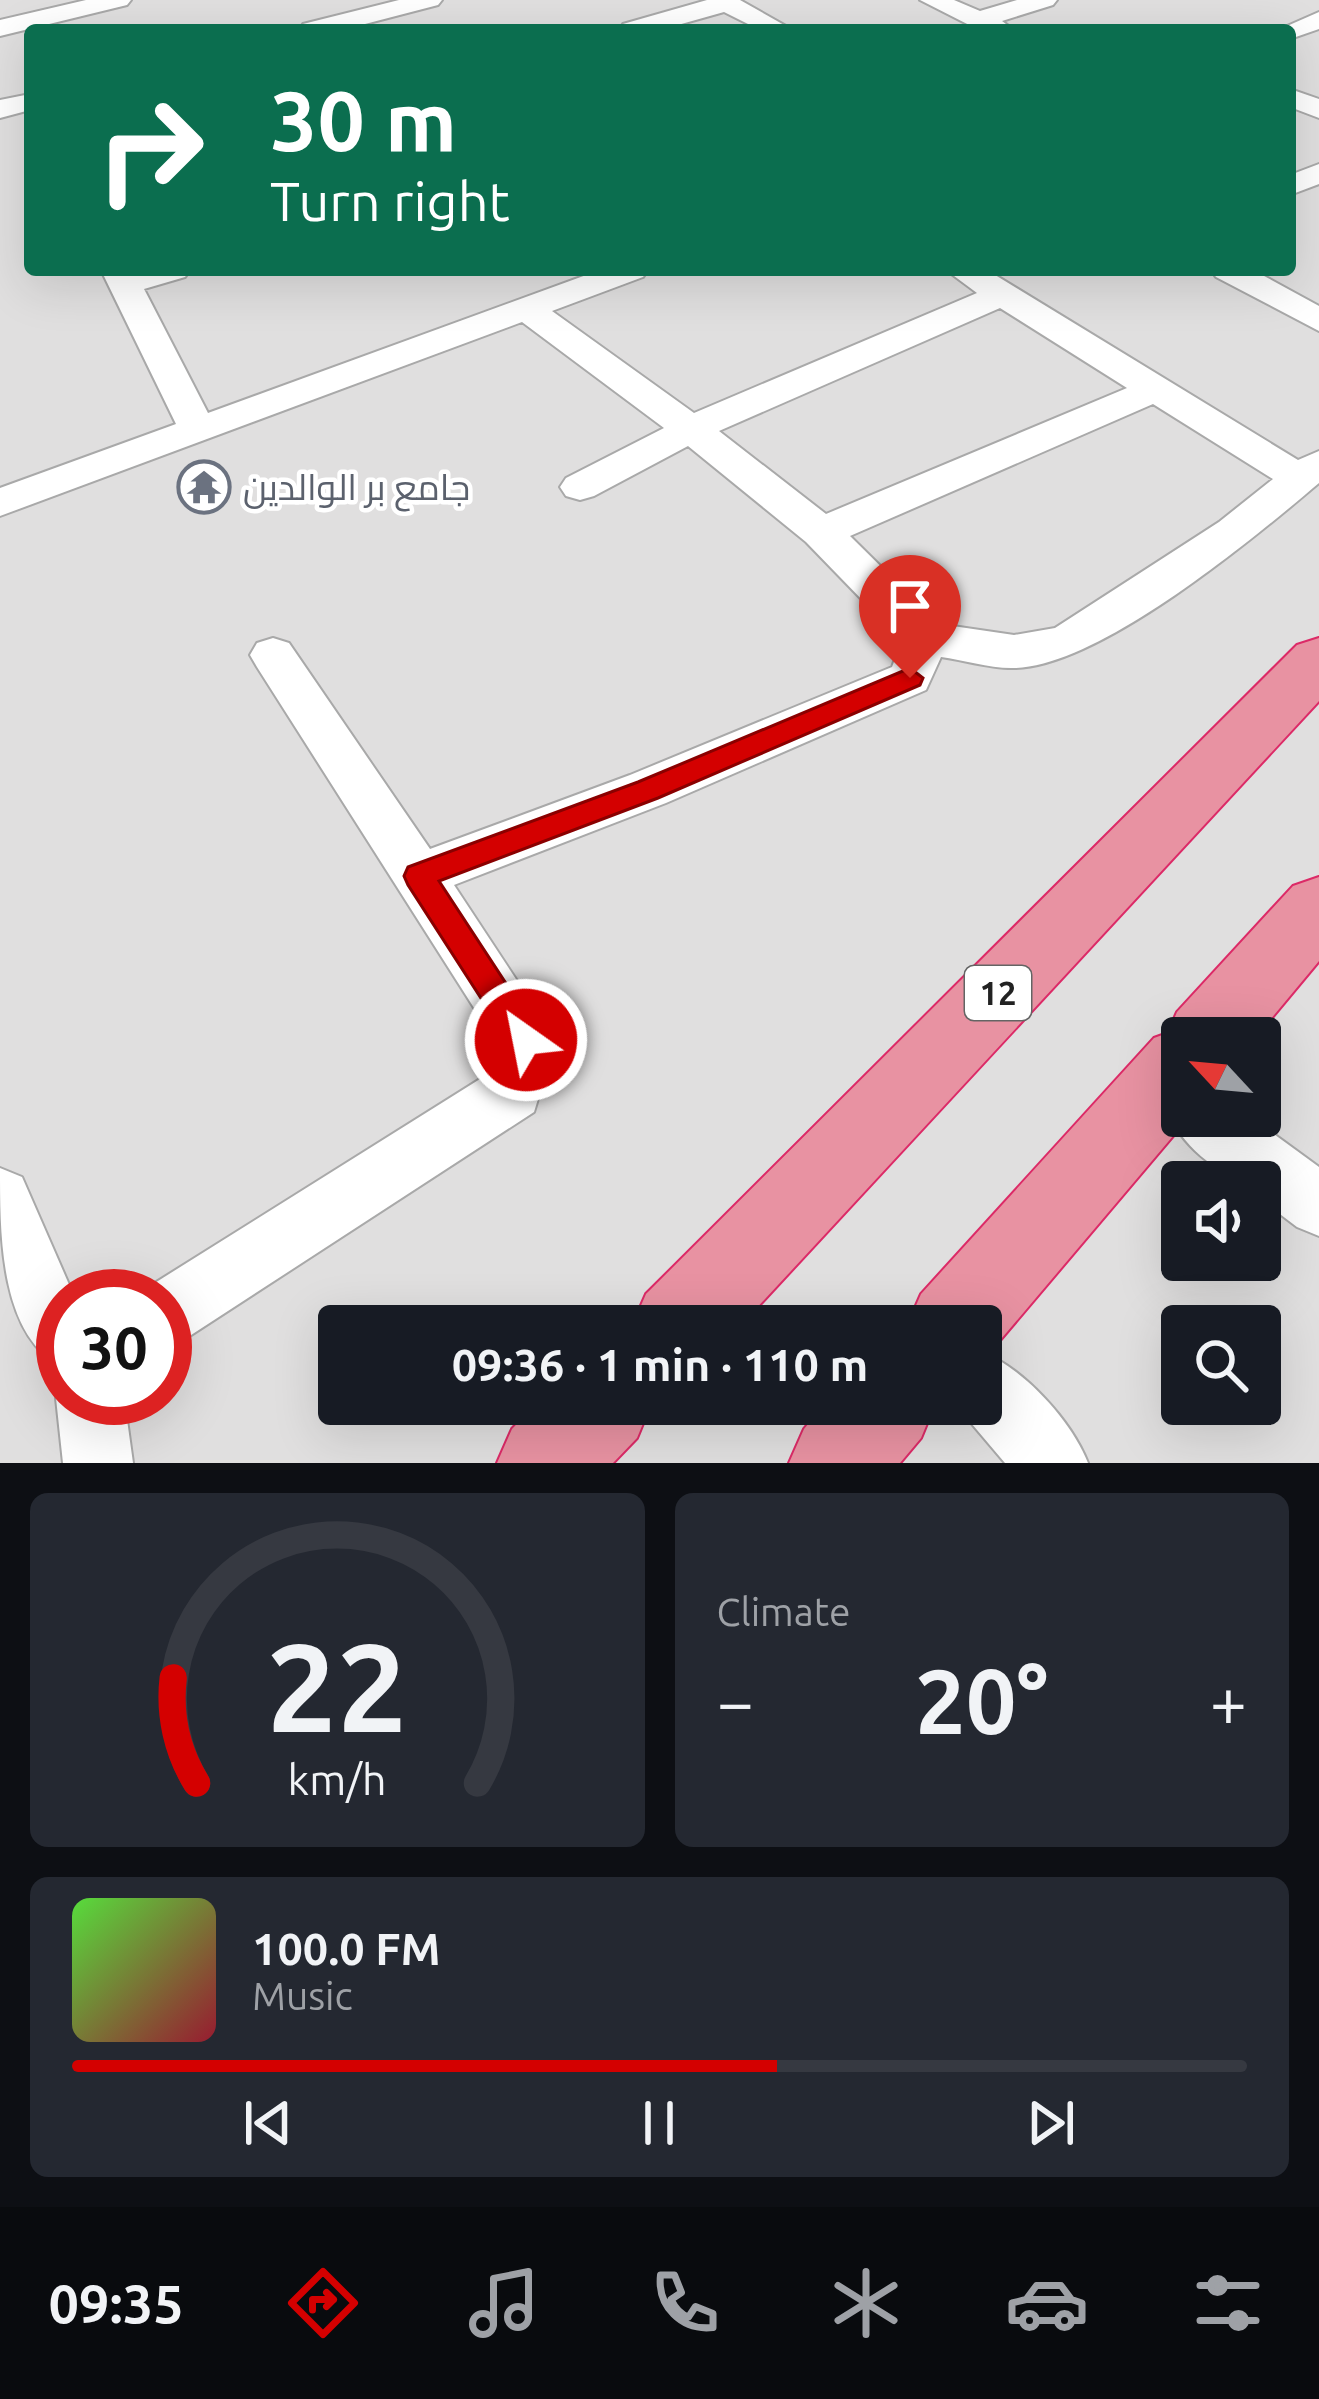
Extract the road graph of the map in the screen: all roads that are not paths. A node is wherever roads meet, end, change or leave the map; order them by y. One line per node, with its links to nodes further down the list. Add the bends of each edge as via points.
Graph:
1 (118, 0): 11 (street)
2 (429, 0): 6 (street)
3 (933, 0): 9 (street)
4 (1044, 0): 10 (street)
5 (723, 2): 7 (street); 8 (street)
6 (335, 24)
7 (652, 24)
8 (768, 24)
9 (988, 24)
10 (992, 24)
11 (0, 28)
12 (614, 276): 17 (street)
13 (973, 276): 16 (street)
14 (1239, 276): 18 (street)
15 (121, 277): 20 (street)
16 (1004, 294): 19 (street); 21 (street)
17 (525, 308): 20 (street); 21 (street)
18 (1319, 320)
19 (1159, 388): 22 (street); 25 (street)
20 (197, 428): 24 (street)
21 (691, 429): 23 (street); 25 (street)
22 (1310, 471): 26 (street, via 1234,532 1067,642 1014,652)
23 (580, 488)
24 (0, 502)
25 (821, 532): 26 (street)
26 (926, 638): 29 (street, via 910,678)
27 (273, 655): 29 (street)
28 (1319, 661): 38 (highway, 12)
29 (419, 876): 37 (street, via 526,1040 513,1092)
30 (1319, 908): 31 (highway)
31 (1236, 1017)
32 (1161, 1108): 39 (highway)
33 (1245, 1137): 35 (street)
34 (0, 1199): 36 (street)
35 (1319, 1205)
36 (36, 1291)
37 (192, 1296)
38 (698, 1305)
39 (973, 1305)
40 (1002, 1408): 47 (street)
41 (93, 1425): 44 (street)
42 (583, 1425): 45 (highway)
43 (870, 1425): 46 (highway)
44 (98, 1463)
45 (546, 1463)
46 (838, 1463)
47 (1053, 1463)

